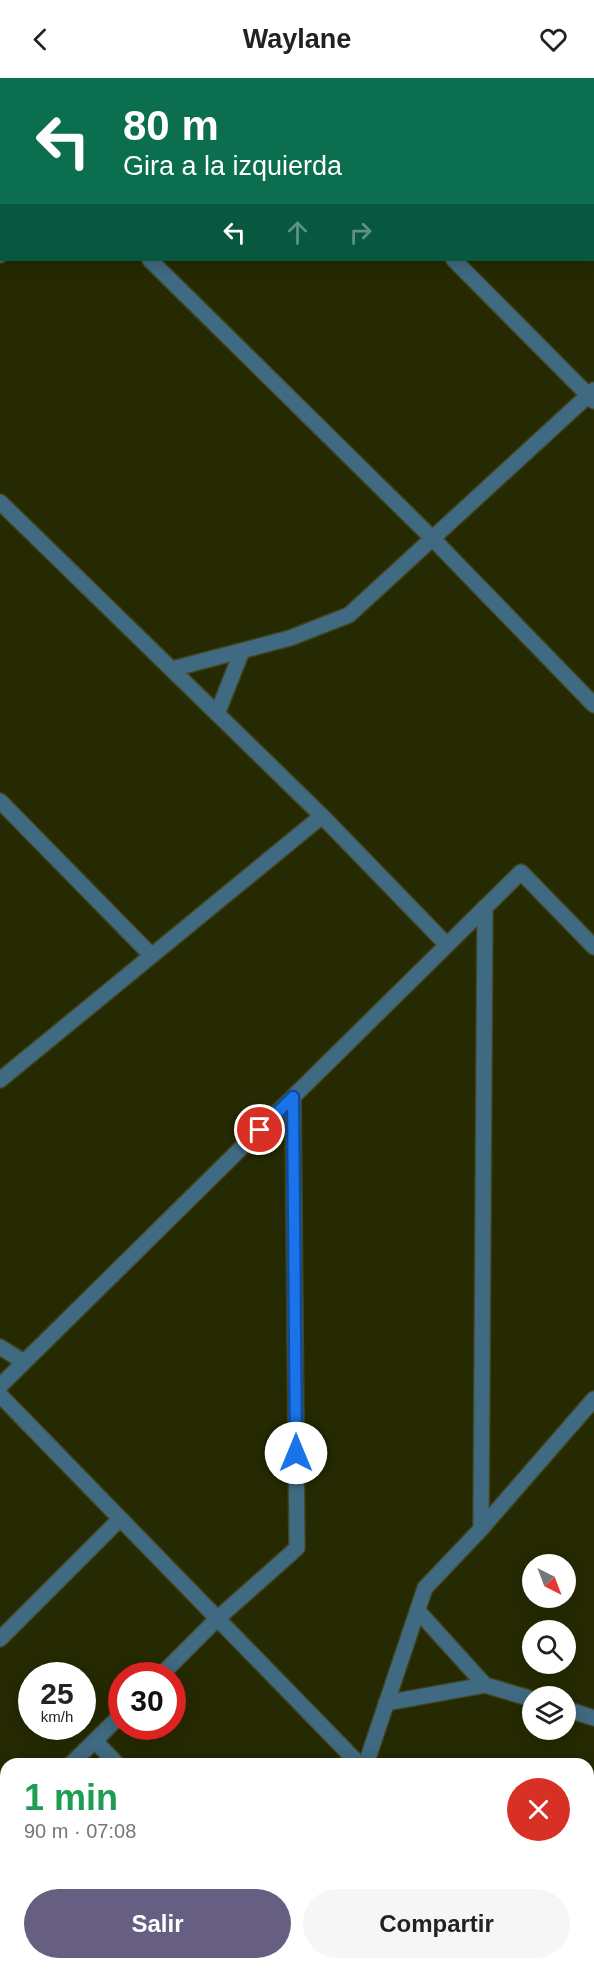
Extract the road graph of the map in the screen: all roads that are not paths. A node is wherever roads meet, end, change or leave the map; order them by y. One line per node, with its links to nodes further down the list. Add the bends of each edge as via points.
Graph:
1 (151, 261): 5 (street)
2 (455, 261): 3 (street)
3 (592, 395): 5 (street)
4 (0, 502): 7 (street)
5 (434, 539): 6 (street, via 349,615); 8 (street)
6 (242, 651): 7 (street); 9 (street)
7 (172, 669): 9 (street)
8 (594, 705)
9 (217, 714): 11 (street)
10 (0, 801): 15 (street)
11 (322, 816): 13 (street); 15 (street)
12 (485, 907): 13 (street); 14 (street, via 521,872); 24 (street)
13 (447, 945): 17 (street)
14 (594, 947)
15 (151, 956): 16 (street)
16 (0, 1080)
17 (293, 1097): 19 (street); 26 (street, via 297,1548)
18 (0, 1347): 19 (street)
19 (24, 1362): 20 (street)
20 (0, 1386)
21 (0, 1395): 23 (street)
22 (594, 1399): 24 (street)
23 (120, 1519): 26 (street); 27 (street)
24 (481, 1528): 25 (street, via 425,1588)
25 (418, 1611): 29 (street); 31 (street)
26 (218, 1619): 28 (street); 38 (street)
27 (0, 1639)
28 (174, 1662)
29 (485, 1684): 30 (street); 31 (street)
30 (522, 1696)
31 (386, 1703): 39 (street)
32 (576, 1712): 33 (street)
33 (594, 1718)
34 (108, 1728): 35 (street)
35 (95, 1741): 36 (street); 37 (street)
36 (77, 1758)
37 (111, 1758)
38 (353, 1758)
39 (368, 1758)

